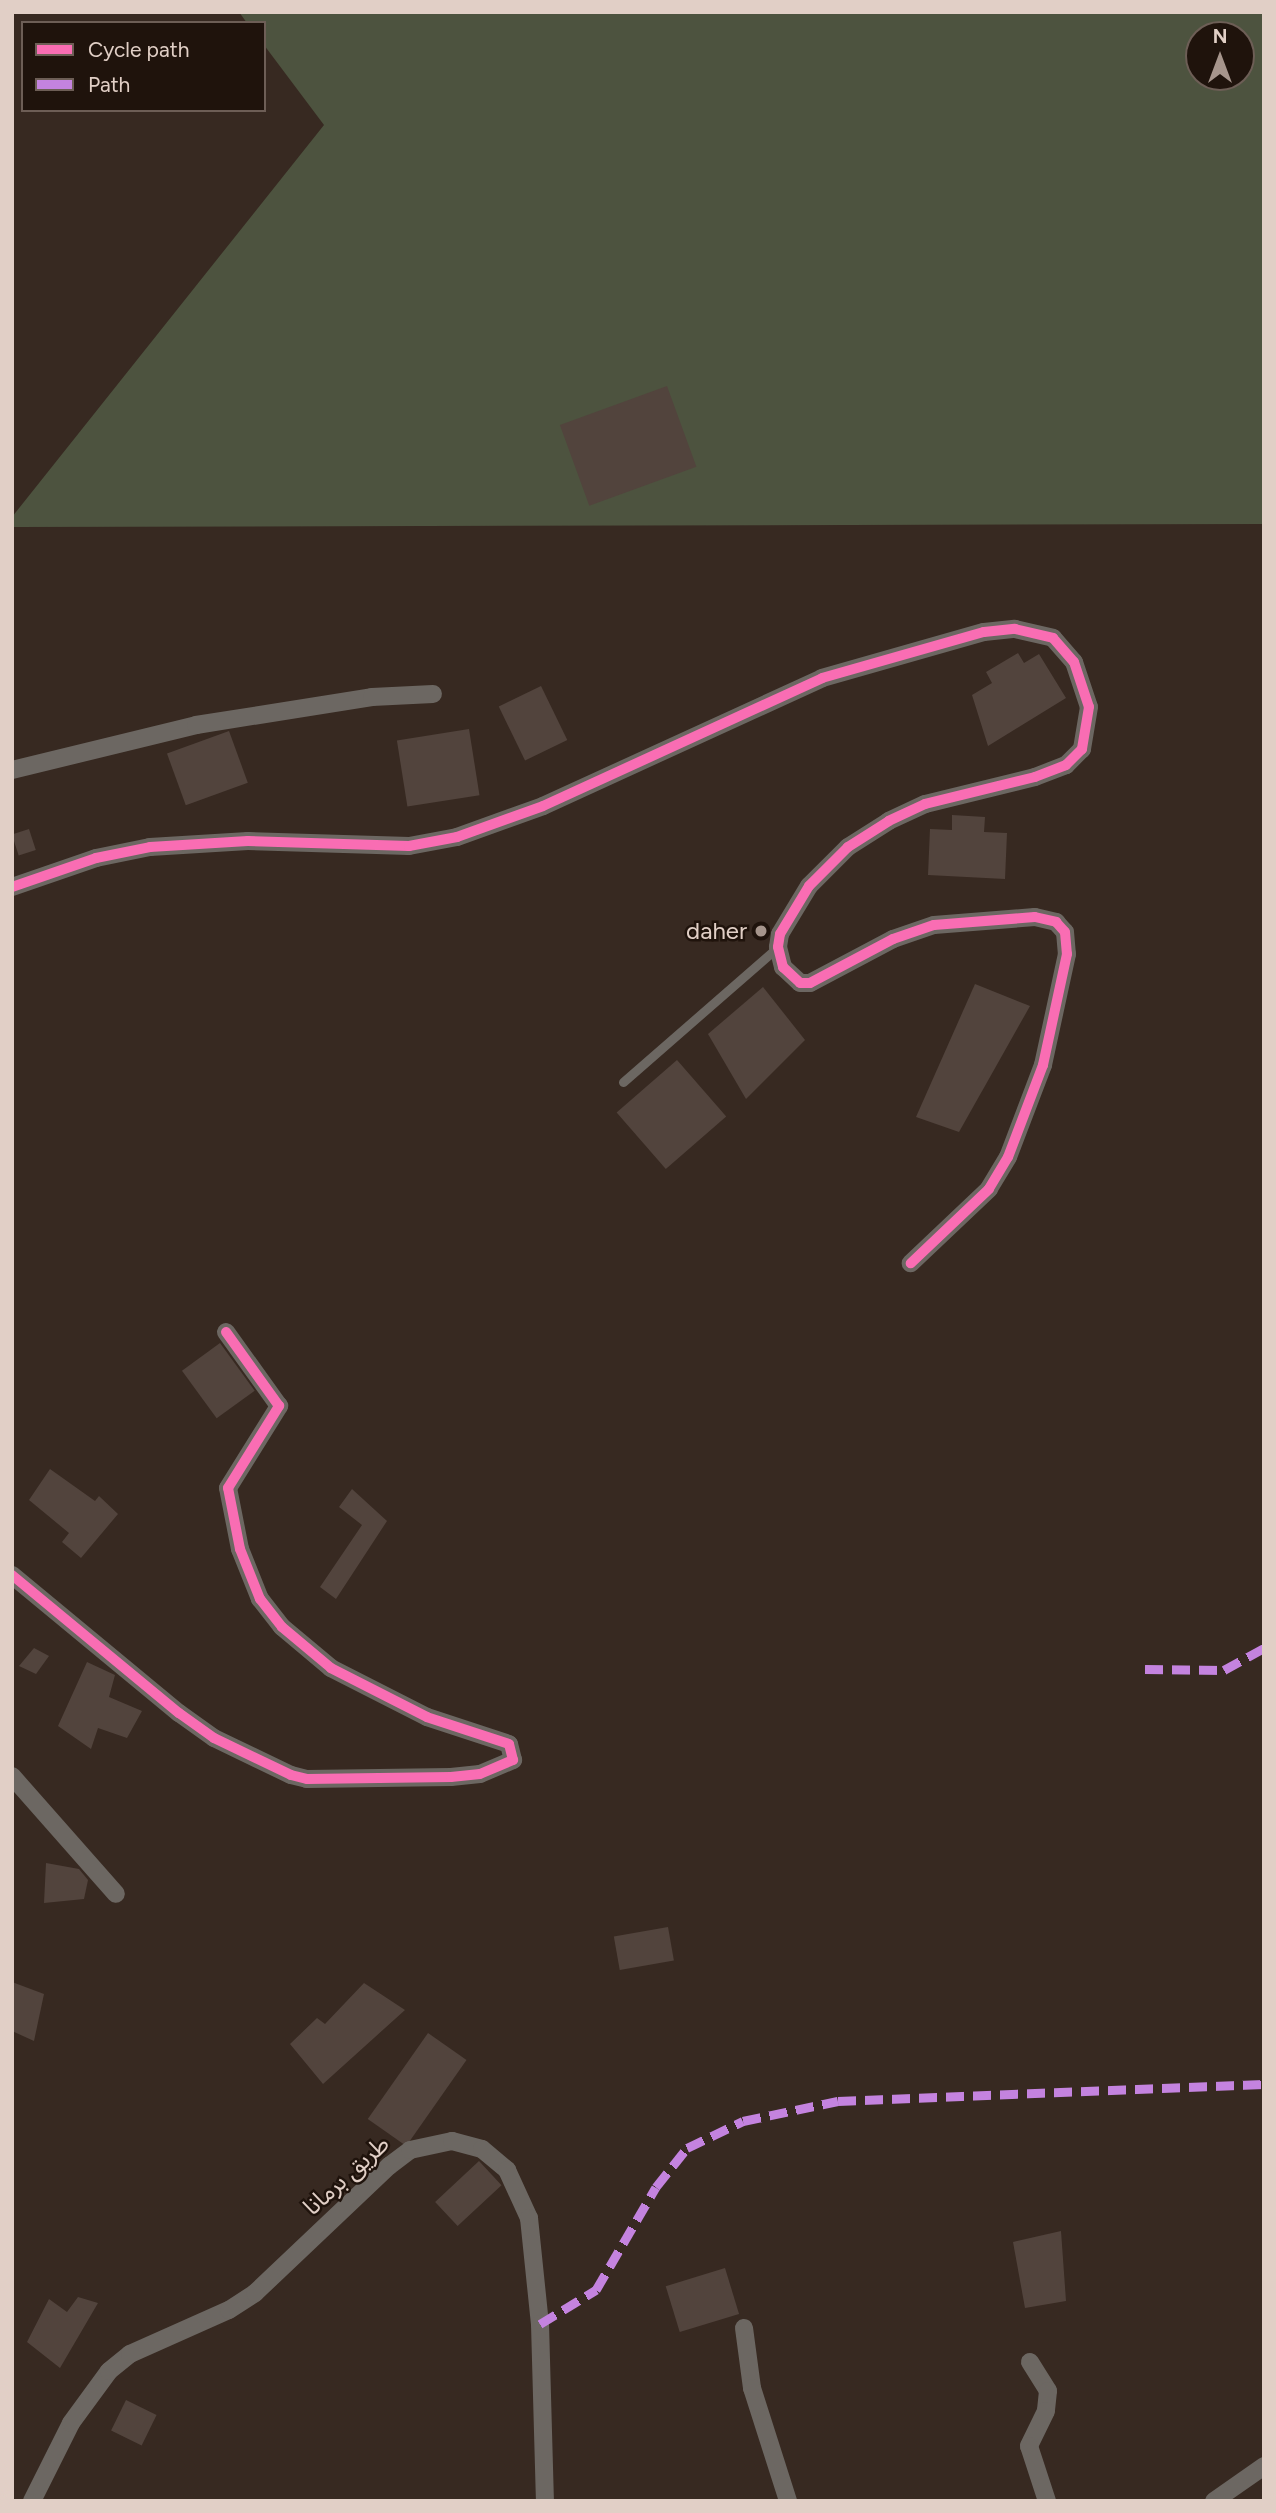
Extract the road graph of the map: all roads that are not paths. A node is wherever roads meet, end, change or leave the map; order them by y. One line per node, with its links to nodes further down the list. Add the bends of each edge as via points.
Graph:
1 (433, 694): 2 (street, via 372,697 195,725)
2 (12, 770)
3 (12, 887): 4 (street, via 96,858 150,847 248,841 409,846 457,837 543,806 755,705 906,650 1014,629 1036,631 1064,648 1078,672 1089,707 1082,749 1066,765 1035,777 925,804 848,847 796,903)
4 (778, 947): 5 (lane); 6 (street, via 790,976 810,983 893,939 934,925 1035,918 1056,922 1065,932 1067,954 1043,1065 1008,1157 989,1189)
5 (623, 1082)
6 (911, 1263)
7 (226, 1332): 8 (street, via 279,1406 228,1489 240,1549 260,1599 282,1627 331,1668 406,1708 509,1744 513,1760 490,1771 451,1777 307,1779 291,1775 214,1738 179,1713)
8 (12, 1575)
9 (12, 1776): 10 (street)
10 (116, 1894)
11 (744, 2328): 16 (street, via 752,2388)
12 (1030, 2362): 17 (street, via 1048,2391 1046,2411 1029,2446)
13 (1264, 2466): 18 (street)
14 (32, 2501): 15 (street, طريق برمانا, via 77,2412 109,2371 130,2354 229,2310 255,2293 389,2166 410,2150 452,2141 482,2149 507,2171 529,2218 540,2324)
15 (545, 2501)
16 (788, 2501)
17 (1047, 2501)
18 (1214, 2501)

